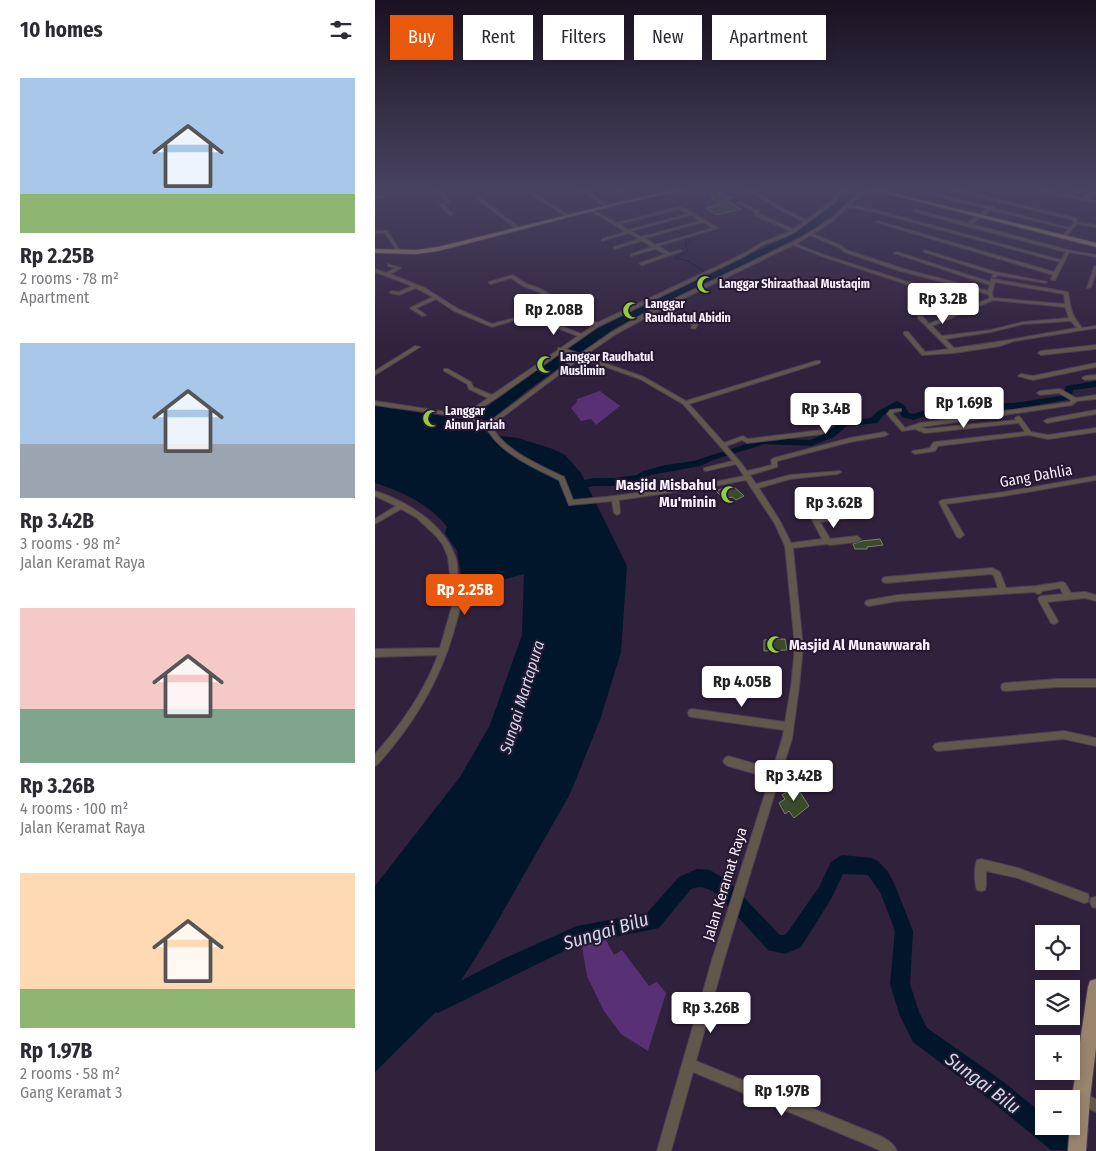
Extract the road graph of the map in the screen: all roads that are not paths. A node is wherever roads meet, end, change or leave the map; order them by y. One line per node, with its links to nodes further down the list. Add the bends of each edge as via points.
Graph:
1 (393, 243): 18 (street)
2 (464, 243): 18 (main road, via 439,249)
3 (631, 243): 13 (street)
4 (649, 243): 12 (street)
5 (667, 243): 12 (street)
6 (765, 243): 50 (street)
7 (831, 243): 36 (street, via 845,251 896,268)
8 (946, 243): 29 (street)
9 (991, 243): 23 (street)
10 (1038, 243): 16 (street)
11 (793, 244): 36 (street, via 932,291 943,292); 44 (street)
12 (656, 246): 20 (street); 21 (street)
13 (615, 248)
14 (680, 251): 20 (street)
15 (925, 251): 28 (street)
16 (1069, 251): 22 (street); 23 (street)
17 (376, 252): 18 (main road)
18 (399, 252)
19 (896, 253): 33 (street)
20 (668, 254): 25 (street)
21 (631, 255)
22 (1096, 256)
23 (1061, 262): 29 (street)
24 (390, 264): 30 (street, via 399,268)
25 (643, 264)
26 (1096, 268): 32 (street)
27 (375, 270): 30 (street)
28 (995, 273): 33 (street); 34 (street)
29 (1056, 274): 31 (street)
30 (385, 275): 37 (street)
31 (1053, 279)
32 (1094, 281): 38 (street)
33 (992, 282): 40 (street); 43 (street, via 1066,293)
34 (1045, 282)
35 (491, 283): 50 (street, via 511,276)
36 (960, 285): 40 (street)
37 (416, 286): 39 (street, via 399,294); 41 (street)
38 (1089, 287)
39 (392, 292)
40 (990, 292): 42 (street)
41 (437, 297): 45 (street, via 412,308); 46 (street, via 493,327)
42 (992, 299): 43 (street); 51 (street)
43 (1067, 306): 49 (street)
44 (660, 308): 53 (street, via 694,322); 63 (street)
45 (423, 316)
46 (522, 317)
47 (920, 317): 51 (street)
48 (536, 318): 56 (street)
49 (1072, 319): 54 (street); 57 (street, via 1023,323)
50 (597, 325): 56 (street)
51 (929, 325): 57 (street)
52 (1096, 327): 54 (street)
53 (693, 328)
54 (1080, 330): 61 (street)
55 (906, 333): 61 (street, via 924,354)
56 (579, 335): 60 (street)
57 (942, 338): 61 (street)
58 (1096, 347): 62 (street)
59 (417, 348): 67 (street)
60 (561, 350): 63 (street, Jalan Keramat Raya); 73 (street)
61 (954, 351)
62 (1041, 353)
63 (580, 356): 76 (street, Jalan Keramat Raya, via 642,378); 83 (street)
64 (818, 362): 76 (street)
65 (1096, 365): 68 (street, via 1033,378)
66 (446, 370): 73 (street, via 469,383 471,388)
67 (375, 373)
68 (1021, 376)
69 (1096, 377): 70 (street)
70 (1085, 378)
71 (1040, 393): 74 (street, via 1057,390)
72 (1096, 397): 74 (street)
73 (493, 398): 80 (street)
74 (1074, 399): 78 (street, via 1072,403)
75 (375, 403): 80 (street)
76 (685, 403): 89 (street, Jalan Keramat Raya)
77 (899, 410): 84 (street, via 891,414 902,430)
78 (1013, 412): 81 (street); 84 (street)
79 (1096, 412): 82 (street)
80 (466, 417): 83 (street)
81 (1020, 421): 84 (street, via 925,432); 87 (street)
82 (1047, 421)
83 (488, 425): 100 (street, via 500,442 529,463 563,479 571,503)
84 (916, 427)
85 (1096, 430): 87 (street, via 1048,437)
86 (822, 432): 89 (street, via 747,441 743,438)
87 (1029, 433): 90 (street, via 935,444 933,450)
88 (885, 434): 94 (street, via 774,460 775,466)
89 (723, 445): 91 (street, Jalan Keramat Raya)
90 (915, 452)
91 (732, 456): 92 (street); 94 (street, Jalan Keramat Raya)
92 (706, 469)
93 (838, 472): 96 (street, via 791,477)
94 (747, 475): 96 (street, Jalan Keramat Raya); 97 (street, via 709,486)
95 (1096, 478): 107 (street, Gang Dahlia, via 942,502)
96 (755, 488): 110 (street, Jalan Keramat Raya)
97 (662, 491): 100 (street); 101 (street)
98 (375, 493): 102 (street)
99 (834, 495): 105 (street, via 806,498)
100 (615, 498): 103 (street)
101 (664, 500)
102 (402, 505): 106 (street); 119 (street, via 431,528 452,556 457,605)
103 (617, 513)
104 (849, 516): 105 (street)
105 (817, 520): 109 (street)
106 (375, 522)
107 (960, 535)
108 (857, 538): 109 (street)
109 (827, 541): 110 (street)
110 (789, 546): 124 (street, Jalan Keramat Raya, via 799,647)
111 (886, 580): 113 (street, via 992,571 997,574)
112 (1036, 589): 113 (street); 114 (street, via 1062,584); 116 (street)
113 (1003, 591): 117 (street)
114 (1069, 597): 115 (street); 116 (street)
115 (1096, 598)
116 (1042, 599): 118 (street)
117 (869, 603)
118 (1054, 621)
119 (444, 651): 120 (street); 127 (street, via 417,706 394,741)
120 (375, 653)
121 (1096, 683): 122 (street)
122 (1005, 687)
123 (692, 712): 124 (street)
124 (789, 728): 129 (street, Jalan Keramat Raya)
125 (1096, 742): 126 (street, via 1064,735)
126 (938, 747)
127 (375, 761)
128 (728, 761): 129 (street)
129 (777, 775): 133 (street, Jalan Keramat Raya, via 718,960)
130 (981, 886): 131 (street, via 981,864 1018,873)
131 (1084, 898)
132 (1096, 987): 134 (main road)
133 (689, 1064): 136 (street, Jalan Keramat Raya); 137 (street, via 873,1140)
134 (1090, 1102): 135 (main road)
135 (1077, 1142)
136 (664, 1151)
137 (890, 1151)

